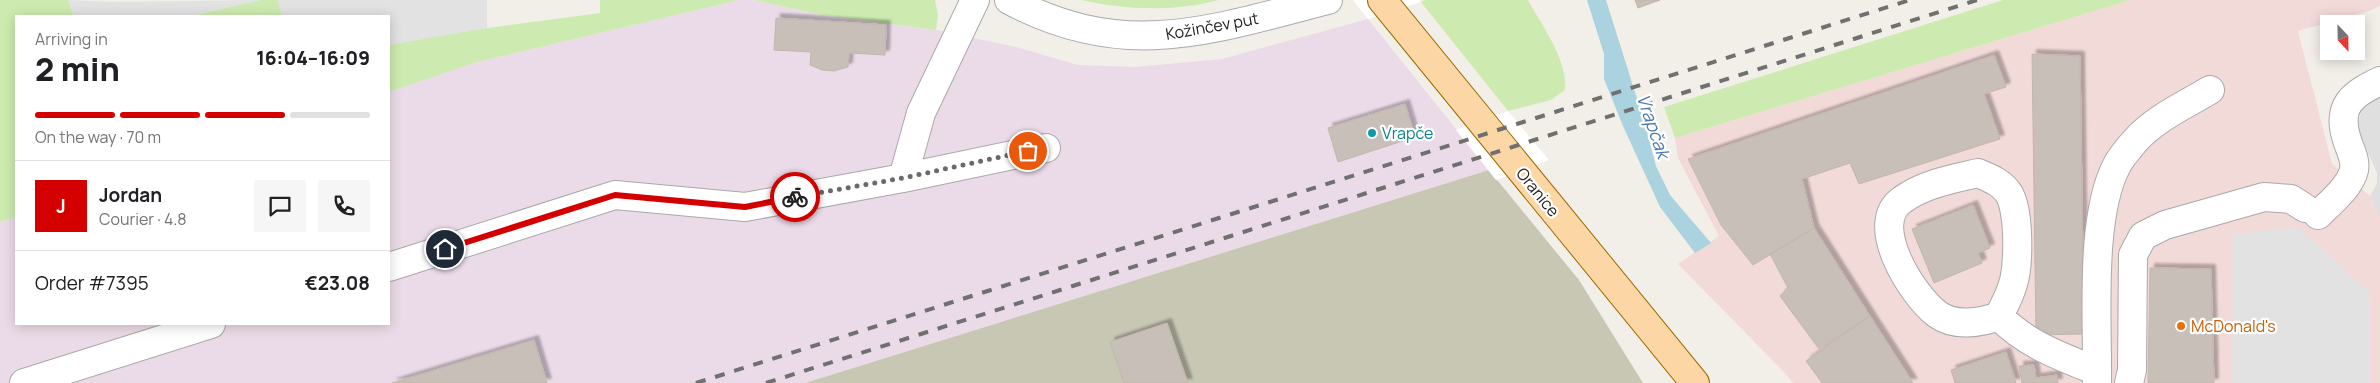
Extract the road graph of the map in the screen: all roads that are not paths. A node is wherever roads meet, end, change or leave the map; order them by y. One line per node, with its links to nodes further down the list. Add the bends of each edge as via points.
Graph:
1 (975, 0): 8 (street, via 921,113)
2 (1009, 0): 3 (street, Kožinčev put, via 1056,21 1097,32 1165,36 1245,22)
3 (1328, 0)
4 (1382, 0): 14 (main road, Oranice)
5 (2380, 81): 15 (street, via 2355,94 2345,113 2344,127 2355,165 2349,182 2312,212 2291,199 2264,197 2165,225 2143,236 2133,255)
6 (2210, 90): 12 (street, via 2158,121 2136,140 2116,166 2104,202 2098,236)
7 (1046, 148): 8 (street)
8 (903, 178): 9 (street, via 745,207 615,195)
9 (390, 267)
10 (1999, 316): 10 (street, via 2014,283 2015,273 2018,235 2015,206 2009,192 1997,181 1978,173 1937,182 1901,200 1889,217 1890,242 1901,269 1919,296 1938,315 1964,323 1980,323); 12 (street, via 2011,329)
11 (208, 325): 13 (street)
12 (2097, 377)
13 (24, 383)
14 (1695, 383)
15 (2130, 383)

